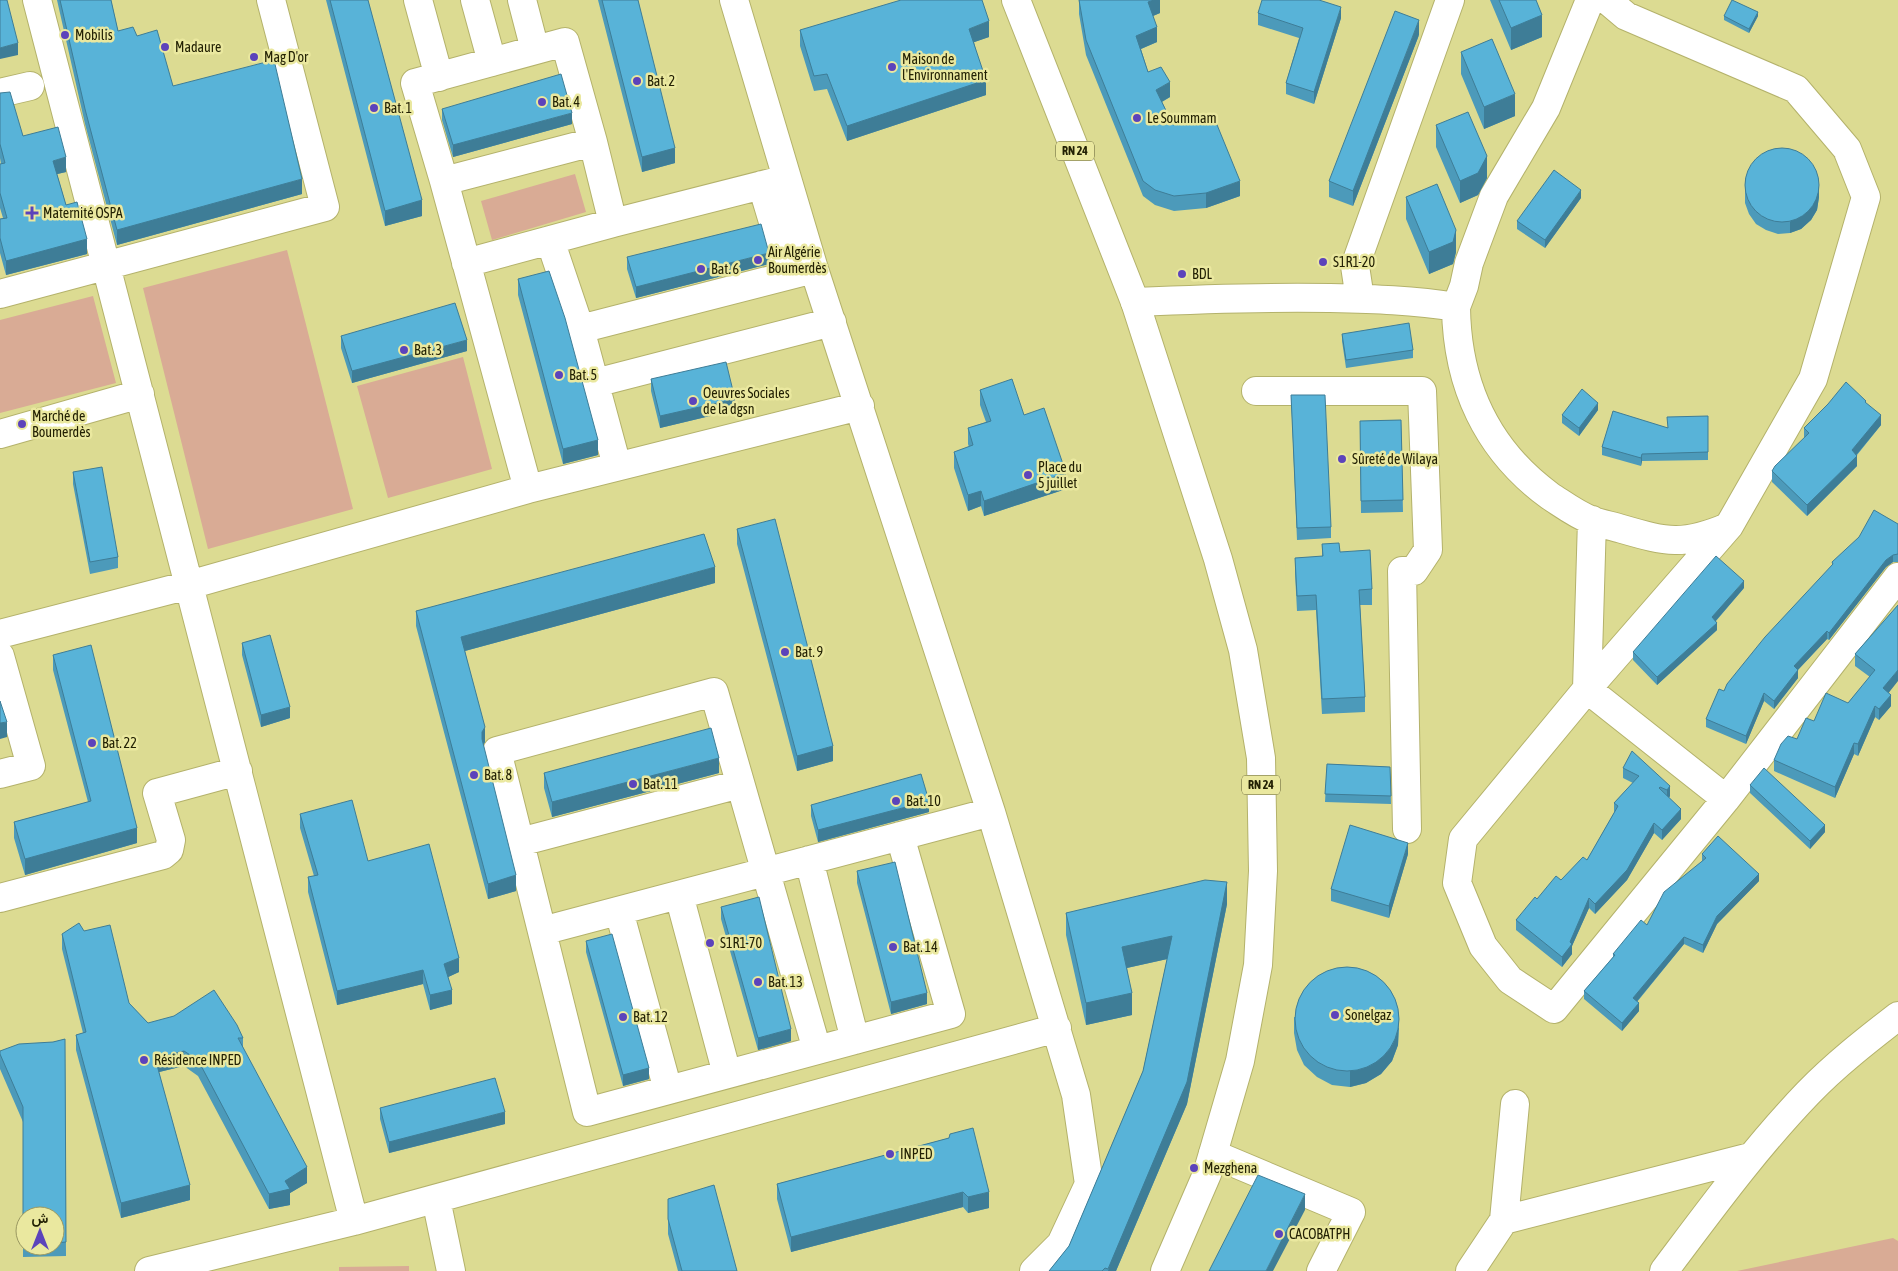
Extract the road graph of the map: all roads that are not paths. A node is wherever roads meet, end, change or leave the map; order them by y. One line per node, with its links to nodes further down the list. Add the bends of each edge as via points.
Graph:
1 (37, 0): 22 (street)
2 (271, 0): 22 (street, via 326,206)
3 (418, 0): 13 (street)
4 (475, 0): 12 (street)
5 (522, 0): 11 (street)
6 (734, 0): 18 (street)
7 (1016, 0): 26 (street, RN 24)
8 (1450, 0): 25 (street, via 1355,266)
9 (1590, 0): 27 (street, via 1546,108 1494,196)
10 (1607, 0): 38 (street, via 1626,16 1796,89 1846,149 1866,197 1813,379)
11 (535, 50): 12 (street); 16 (street, via 565,42)
12 (492, 62): 13 (street)
13 (439, 77): 17 (street, via 415,83)
14 (30, 86): 15 (street)
15 (0, 93)
16 (593, 142): 17 (street); 19 (street)
17 (444, 181): 21 (street)
18 (774, 182): 19 (street); 23 (street)
19 (613, 223): 20 (street)
20 (550, 240): 21 (street); 29 (street)
21 (466, 263): 36 (street)
22 (106, 265): 24 (street); 32 (street)
23 (802, 272): 28 (street); 29 (street)
24 (0, 294)
25 (1360, 299): 26 (street, via 1253,297); 27 (street)
26 (1134, 302): 65 (street, RN 24, via 1218,559 1241,640 1261,758 1263,871 1258,965 1240,1061)
27 (1456, 307): 37 (street, via 1456,334 1471,395 1487,428 1508,458 1539,487 1568,509)
28 (832, 322): 30 (street); 33 (street)
29 (580, 329): 30 (street)
30 (595, 383): 35 (street)
31 (1256, 391): 49 (street, via 1422,391 1428,550 1414,571 1402,571)
32 (140, 394): 34 (street); 40 (street)
33 (860, 406): 35 (street); 48 (street)
34 (0, 434)
35 (617, 466): 36 (street)
36 (528, 489): 40 (street)
37 (1592, 520): 38 (street, via 1649,537 1678,541 1704,537); 43 (street)
38 (1729, 526): 43 (street)
39 (1898, 578): 47 (street)
40 (189, 585): 41 (street); 44 (street)
41 (0, 634)
42 (0, 656): 45 (street, via 31,766)
43 (1587, 689): 47 (street); 47 (street, via 1463,839 1457,883 1483,946 1510,980 1554,1008)
44 (238, 770): 55 (street, via 157,793 171,840 164,855); 69 (street)
45 (0, 774)
46 (740, 784): 51 (street); 51 (street, via 714,692 497,752); 53 (street)
47 (1726, 799)
48 (990, 812): 50 (street); 59 (street)
49 (1407, 829)
50 (900, 836): 52 (street); 60 (street, via 951,1014)
51 (520, 842): 57 (street)
52 (808, 860): 53 (street); 60 (street)
53 (765, 872): 54 (street); 61 (street)
54 (679, 895): 56 (street); 62 (street)
55 (0, 898)
56 (619, 911): 57 (street); 63 (street)
57 (542, 931): 63 (street, via 587,1112)
58 (1898, 1016): 66 (street, via 1809,1092)
59 (1057, 1028): 67 (street); 72 (street, via 1076,1095 1089,1184 1061,1244)
60 (854, 1040): 61 (street)
61 (817, 1050): 62 (street)
62 (727, 1074): 63 (street)
63 (668, 1090)
64 (1515, 1104): 68 (street)
65 (1213, 1154): 73 (street, RN 24); 74 (street, via 1351,1212)
66 (1750, 1157): 68 (street); 76 (street)
67 (436, 1199): 69 (street); 71 (street)
68 (1504, 1220): 75 (street)
69 (354, 1221): 70 (street)
70 (149, 1271)
71 (451, 1271)
72 (1034, 1271)
73 (1165, 1271)
74 (1321, 1271)
75 (1470, 1271)
76 (1664, 1271)

